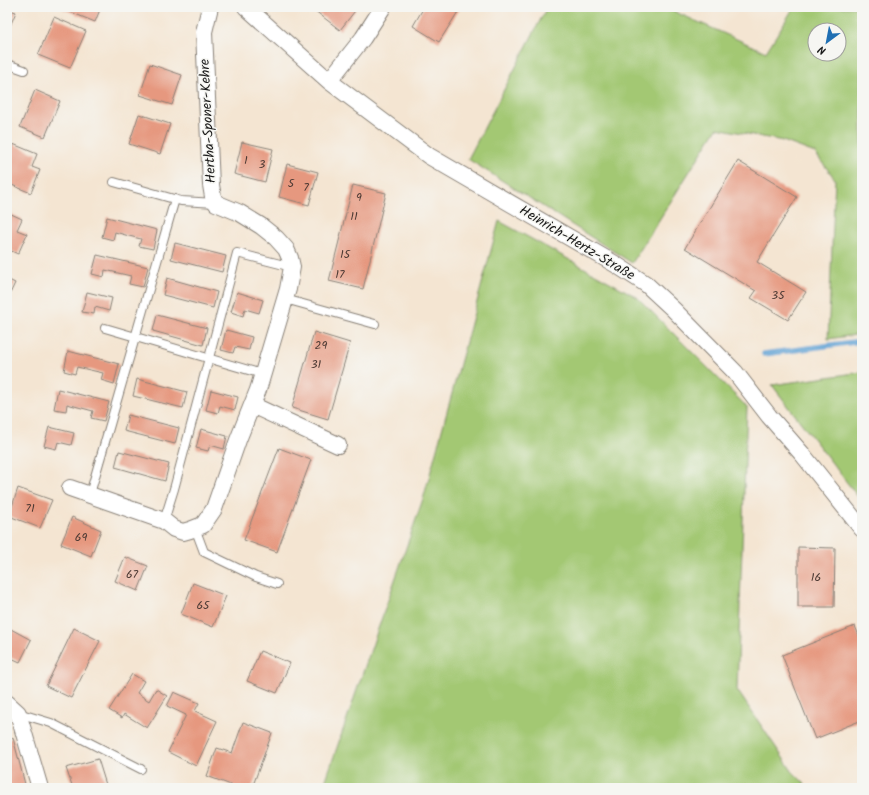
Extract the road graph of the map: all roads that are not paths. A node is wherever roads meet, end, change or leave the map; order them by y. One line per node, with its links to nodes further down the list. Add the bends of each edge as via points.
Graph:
1 (210, 7): 9 (street, Hertha-Sponer-Kehre, via 204,32 211,185)
2 (246, 7): 6 (street, Heinrich-Hertz-Straße)
3 (383, 7): 6 (street, via 363,38)
4 (7, 64): 5 (lane)
5 (24, 70)
6 (329, 81): 23 (street, Heinrich-Hertz-Straße, via 429,156 646,284 735,372)
7 (114, 182): 8 (lane)
8 (175, 199): 9 (lane); 14 (lane)
9 (216, 203): 10 (street, Hertha-Sponer-Kehre, via 240,213 276,238 286,249)
10 (292, 267): 11 (street, Hertha-Sponer-Kehre); 15 (lane, via 237,253)
11 (285, 300): 12 (lane); 16 (street, Hertha-Sponer-Kehre)
12 (375, 324)
13 (105, 328): 14 (lane)
14 (135, 337): 15 (lane); 20 (lane)
15 (209, 358): 16 (lane); 21 (lane)
16 (262, 374): 17 (street, Hertha-Sponer-Kehre)
17 (252, 405): 18 (street); 22 (street, Hertha-Sponer-Kehre, via 214,509 203,525)
18 (338, 445)
19 (70, 488): 20 (street)
20 (90, 494): 21 (street)
21 (164, 521): 22 (street, via 183,532)
22 (195, 528): 24 (lane, via 204,552 256,577)
23 (862, 529)
24 (277, 584)
25 (12, 708): 26 (lane, via 50,723); 27 (street)
26 (141, 769)
27 (40, 788)

